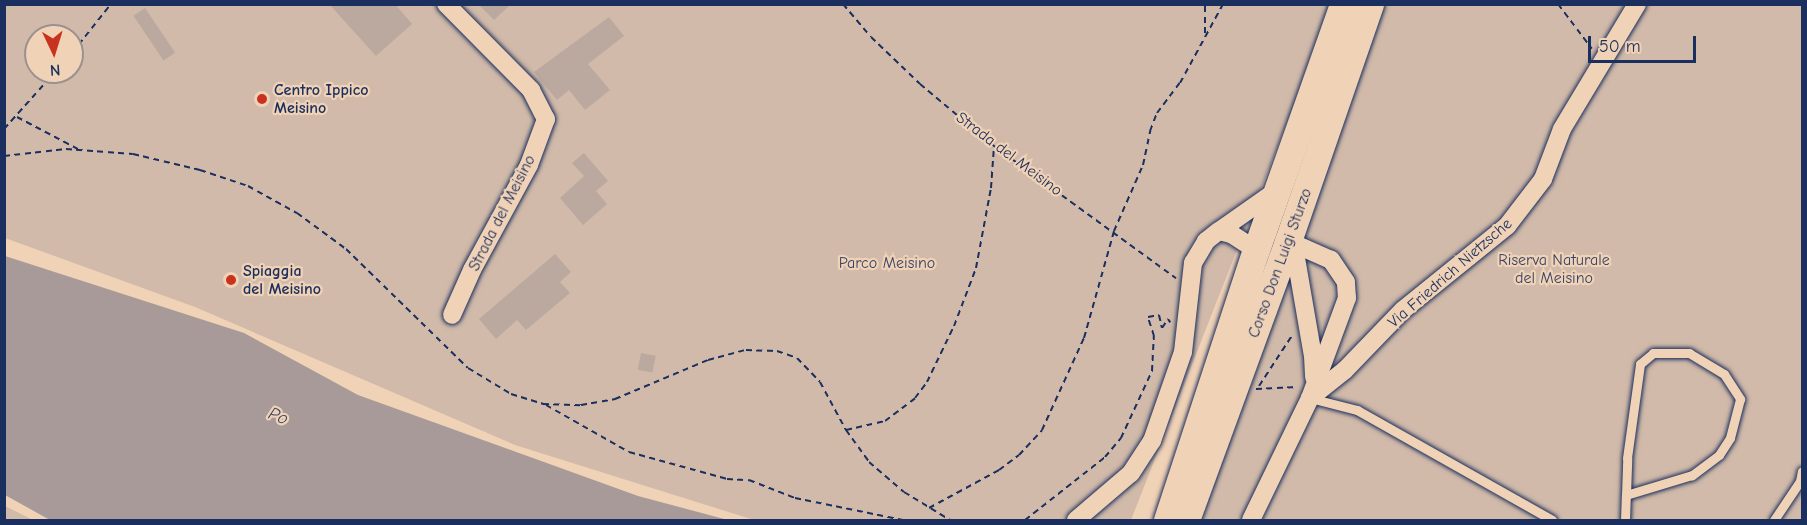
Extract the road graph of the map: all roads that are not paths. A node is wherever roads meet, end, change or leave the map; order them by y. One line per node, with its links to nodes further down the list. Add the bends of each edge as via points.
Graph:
1 (446, 4): 9 (street, Strada del Meisino, via 531,90 546,119 529,165)
2 (1343, 4): 5 (main road, Corso Don Luigi Sturzo)
3 (1370, 4): 7 (main road, Corso Don Luigi Sturzo)
4 (1637, 4): 10 (street, Via Friedrich Nietzsche, via 1562,129 1544,179 1507,226 1403,310 1345,370)
5 (1276, 191): 6 (street); 8 (main road, Corso Don Luigi Sturzo)
6 (1219, 231): 8 (street); 13 (street, via 1197,253 1183,352 1152,441 1131,473)
7 (1288, 242): 10 (street, via 1296,258 1313,356); 10 (street, via 1331,260 1346,282 1344,312); 15 (main road, Corso Don Luigi Sturzo)
8 (1256, 250): 14 (main road, Corso Don Luigi Sturzo)
9 (452, 315)
10 (1309, 389): 16 (street); 17 (lane, via 1357,410)
11 (1803, 471): 19 (lane)
12 (1626, 495): 12 (lane, via 1640,364 1653,353 1689,353 1724,374 1740,399 1730,438 1719,456 1692,475); 18 (lane)
13 (1076, 520)
14 (1167, 520)
15 (1186, 520)
16 (1251, 520)
17 (1551, 520)
18 (1625, 520)
19 (1774, 520)

